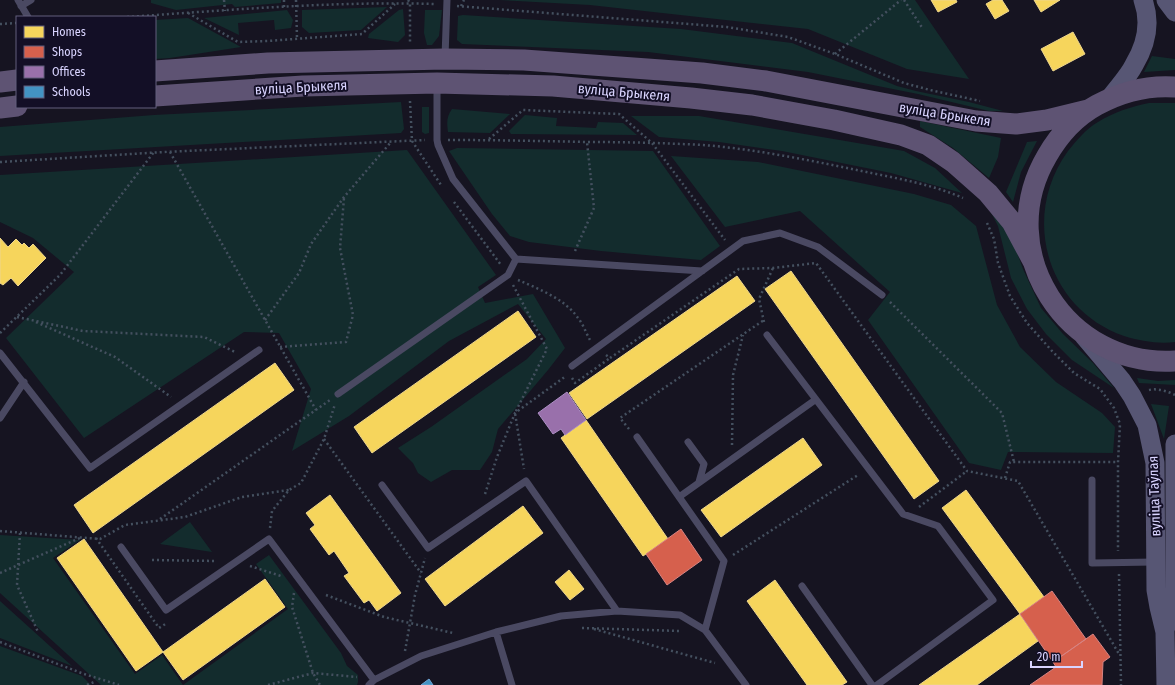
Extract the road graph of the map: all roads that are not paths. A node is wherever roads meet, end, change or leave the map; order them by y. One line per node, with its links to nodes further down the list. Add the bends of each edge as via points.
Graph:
1 (31, 0): 5 (lane)
2 (1142, 0): 15 (main road, via 1146,8 1148,26 1143,45 1134,65)
3 (1166, 0): 6 (main road)
4 (446, 2): 8 (lane)
5 (20, 3): 7 (lane)
6 (1175, 12)
7 (27, 16)
8 (445, 59): 9 (main road, вуліца Брыкеля, via 268,63); 18 (main road, вуліца Брыкеля, via 539,61 766,80 976,121 1016,124)
9 (156, 70)
10 (16, 80): 11 (main road)
11 (0, 82)
12 (437, 82): 14 (main road, вуліца Брыкеля, via 304,86); 19 (lane, via 438,145 454,179); 20 (main road, вуліца Брыкеля, via 553,86 691,98 752,105 901,135 928,145 953,162 988,193 1012,222)
13 (1175, 87): 15 (main road, via 1136,89)
14 (156, 96)
15 (1110, 98): 18 (main road)
16 (16, 106): 17 (main road)
17 (0, 108)
18 (1088, 110): 20 (main road, via 1069,126 1053,145 1032,190 1028,214 1029,239)
19 (516, 259): 21 (lane); 30 (lane, via 508,275)
20 (1034, 263): 23 (main road, via 1044,290 1061,313)
21 (702, 272): 22 (lane, via 743,241 780,233 818,247); 28 (lane)
22 (882, 295)
23 (1082, 333): 27 (main road, via 1106,348 1133,358 1160,362); 41 (main road, вуліца Таўлая, via 1122,381 1147,425 1155,463)
24 (767, 335): 31 (lane)
25 (259, 350): 29 (lane, via 90,468)
26 (0, 353): 29 (lane)
27 (1175, 361)
28 (572, 366)
29 (24, 382): 32 (lane)
30 (338, 394)
31 (815, 400): 37 (lane); 51 (lane, via 903,514 938,526 993,600)
32 (0, 418)
33 (637, 438): 39 (lane)
34 (688, 442): 37 (lane, via 704,464)
35 (1175, 444): 46 (main road, вуліца Таўлая, via 1175,591)
36 (1092, 480): 41 (lane, via 1092,563)
37 (699, 482): 39 (lane)
38 (382, 485): 43 (lane, via 428,548 526,481)
39 (679, 497): 44 (lane, via 724,561)
40 (121, 547): 47 (lane, via 166,610 269,539)
41 (1156, 562): 46 (main road, вуліца Таўлая, via 1157,596)
42 (802, 586): 50 (lane)
43 (617, 611): 44 (lane, via 680,615); 45 (lane, via 561,616)
44 (705, 630): 49 (lane)
45 (496, 632): 47 (lane, via 421,656); 48 (lane)
46 (1168, 632): 52 (main road, вуліца Таўлая)
47 (372, 682)
48 (512, 685)
49 (746, 685)
50 (872, 685)
51 (877, 685)
52 (1166, 685)

